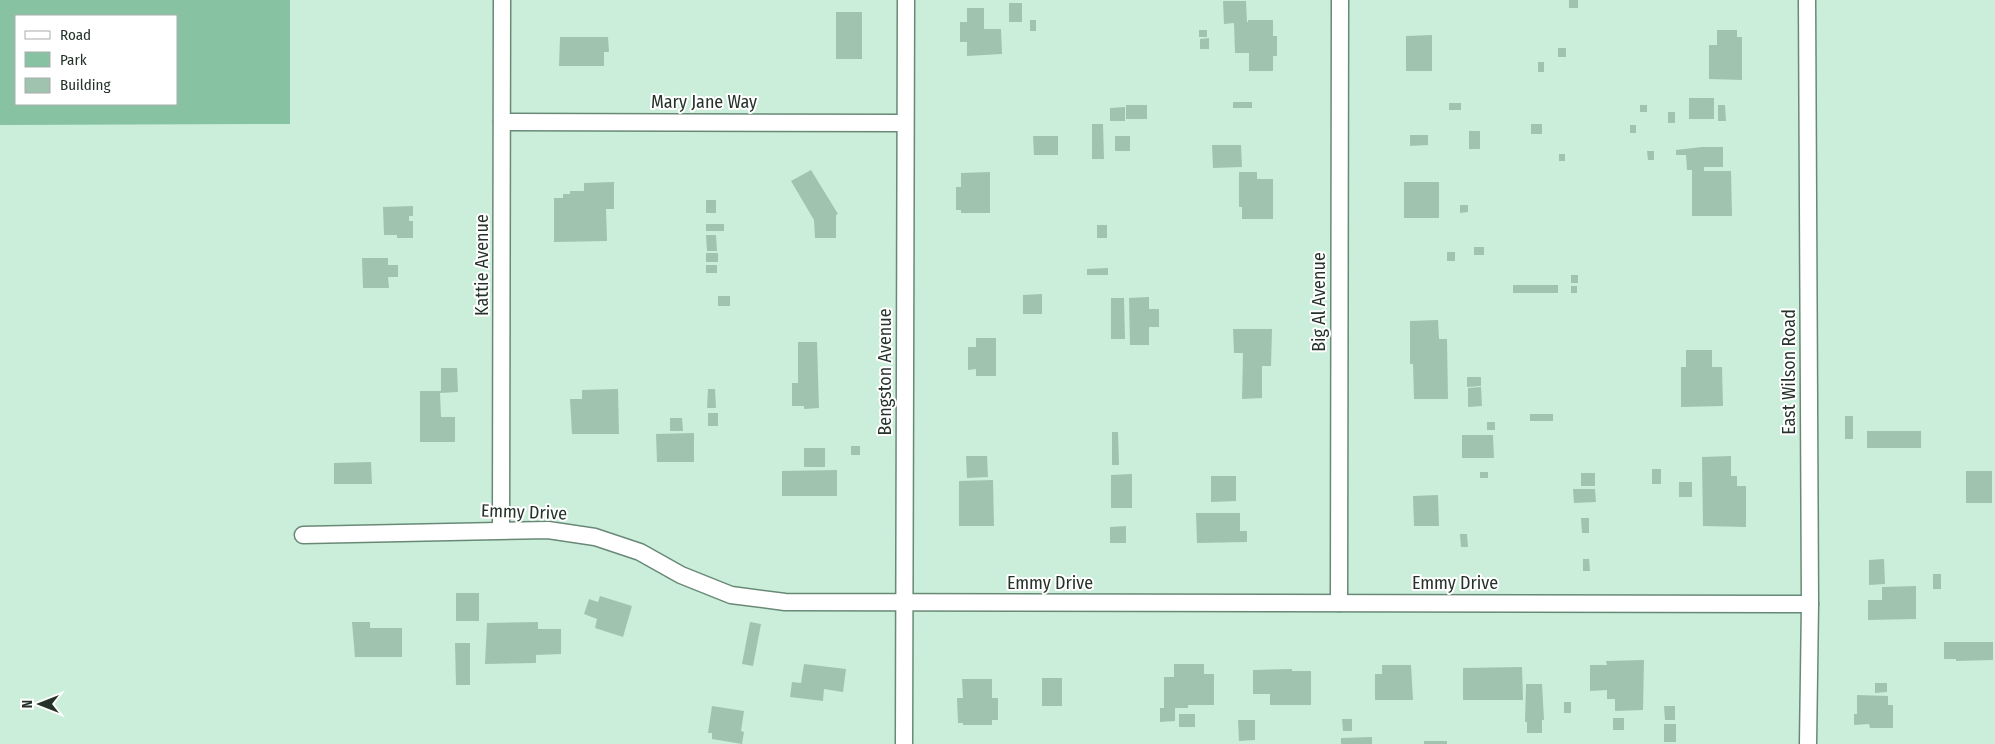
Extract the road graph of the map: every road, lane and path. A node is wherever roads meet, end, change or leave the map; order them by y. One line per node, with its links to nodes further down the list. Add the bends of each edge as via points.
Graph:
1 (502, 0): 5 (street, Kattie Avenue)
2 (906, 0): 6 (street, Bengston Avenue)
3 (1340, 0): 10 (street, Big Al Avenue)
4 (1807, 0): 11 (street, East Wilson Road)
5 (502, 122): 6 (street, Mary Jane Way); 7 (street, Kattie Avenue)
6 (905, 123): 9 (street, Bengston Avenue)
7 (501, 530): 8 (street, Emmy Drive); 9 (street, Emmy Drive, via 548,530 595,537 640,552 731,596 784,602)
8 (303, 535)
9 (904, 602): 10 (street, Emmy Drive); 12 (street, Bengston Avenue)
10 (1338, 603): 11 (street, Emmy Drive)
11 (1810, 604): 13 (street, East Wilson Road)
12 (904, 744)
13 (1808, 744)

